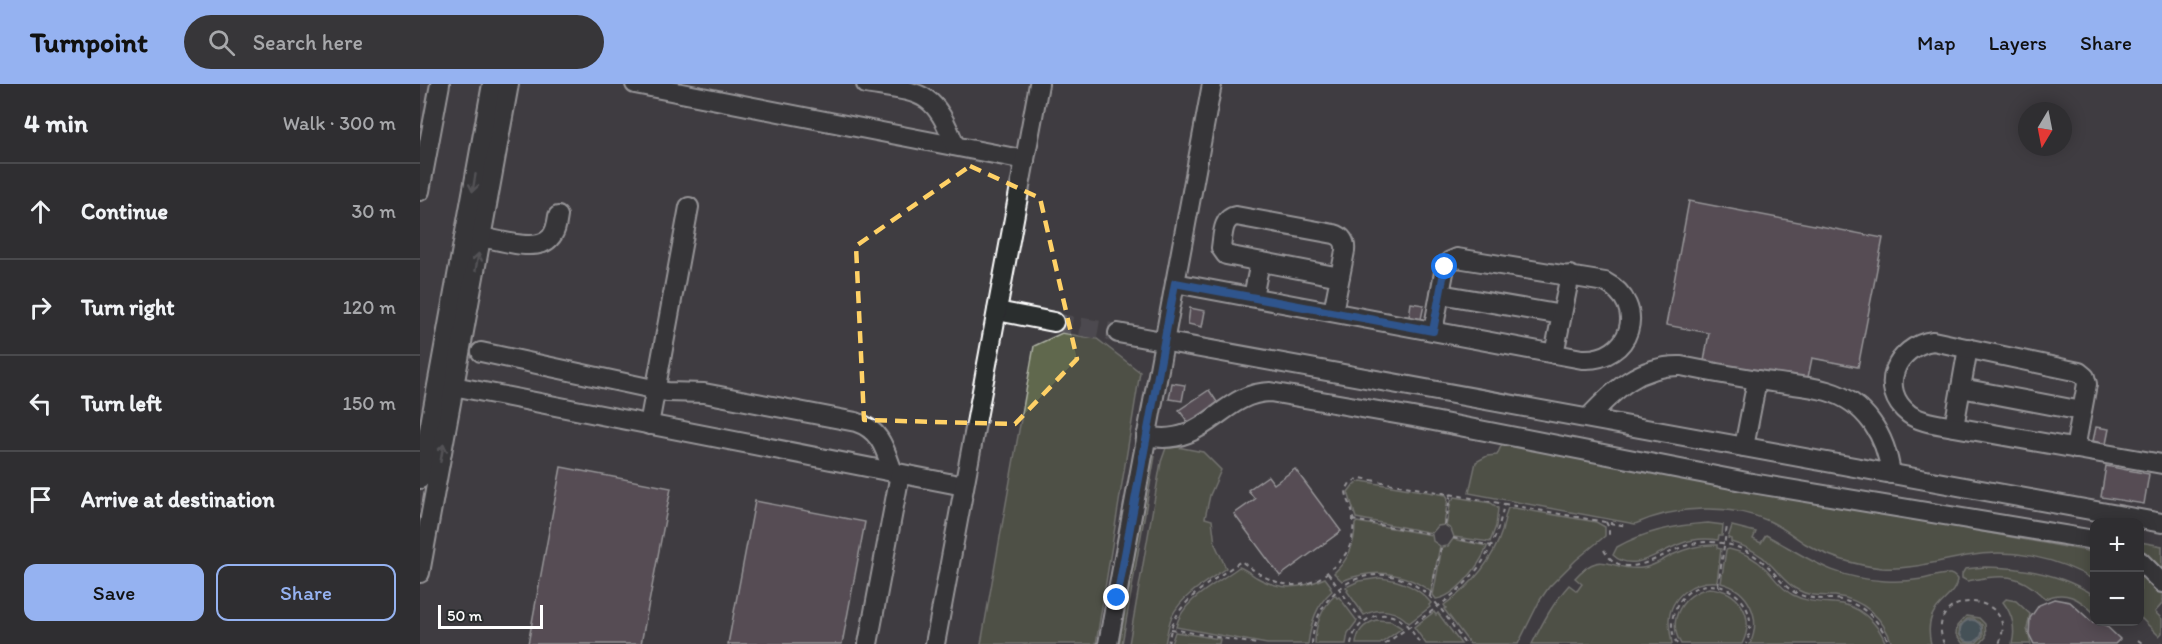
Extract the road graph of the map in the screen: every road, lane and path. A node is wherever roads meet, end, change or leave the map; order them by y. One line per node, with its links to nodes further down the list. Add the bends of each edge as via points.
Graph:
1 (440, 84): 12 (street)
2 (492, 84): 9 (street)
3 (509, 84): 9 (street)
4 (635, 84): 8 (street)
5 (866, 84): 10 (street, via 910,91 927,99 941,113)
6 (1039, 84): 11 (street)
7 (1212, 84): 19 (street)
8 (711, 91): 10 (street)
9 (490, 143): 15 (street); 33 (street, one-way to 33)
10 (955, 146): 11 (street)
11 (1025, 160): 22 (street)
12 (420, 191)
13 (689, 207): 35 (street)
14 (558, 216): 15 (street, via 551,238 538,245)
15 (481, 237): 33 (street, one-way to 15)
16 (1260, 262): 18 (street); 18 (street, via 1222,252 1229,218 1236,216 1338,235 1346,247); 21 (street)
17 (1570, 275): 20 (street, via 1457,258 1445,267); 24 (street); 31 (street, via 1605,282 1619,292 1630,314 1629,331 1621,346 1599,359)
18 (1340, 277): 23 (street)
19 (1175, 283): 21 (street); 28 (street)
20 (1440, 294): 24 (street); 26 (street)
21 (1253, 297): 23 (street)
22 (997, 311): 25 (street); 47 (street)
23 (1333, 312): 26 (street)
24 (1562, 315): 31 (street)
25 (1054, 322)
26 (1433, 331): 31 (street)
27 (1118, 333): 28 (street)
28 (1164, 342): 37 (street); 40 (street)
29 (1968, 348): 34 (street); 36 (street, via 2079,372 2087,384); 39 (street, via 1933,341 1916,345 1903,355 1893,379 1899,403 1911,415)
30 (481, 352): 35 (street)
31 (1554, 354)
32 (1756, 380): 37 (street, via 1681,366 1660,367 1620,387); 41 (street); 45 (street, via 1829,392 1852,403 1872,421 1882,437)
33 (446, 385): 38 (street); 46 (street); 65 (street, one-way to 33)
34 (1961, 388): 36 (street); 39 (street)
35 (655, 390): 38 (street); 44 (street, via 704,393 864,424 881,440)
36 (2082, 411): 42 (street)
37 (1588, 418): 41 (street)
38 (649, 425): 44 (street)
39 (1954, 427): 42 (street)
40 (1146, 436): 59 (street, via 1186,434 1206,425 1238,399 1270,392 1752,483); 79 (street)
41 (1744, 447): 45 (street)
42 (2075, 449): 43 (street)
43 (2162, 464)
44 (896, 473): 47 (street); 77 (street)
45 (1891, 474): 52 (street)
46 (420, 479)
47 (964, 486): 78 (street)
48 (1451, 493): 49 (path); 50 (path, via 1360,478 1346,490); 53 (path)
49 (1504, 503): 51 (path); 61 (path)
50 (1352, 520): 56 (path); 66 (path, via 1349,548)
51 (1605, 521): 54 (path); 57 (path)
52 (2162, 522)
53 (1445, 525)
54 (1627, 526)
55 (1727, 526): 60 (path)
56 (1432, 534)
57 (1609, 536)
58 (1454, 538): 61 (path)
59 (2090, 539)
60 (1724, 544): 63 (path, via 1698,543 1638,565 1614,561); 68 (path); 90 (path, via 1755,556 1796,593 1859,607 1877,621)
61 (1492, 546): 71 (path, via 1471,579)
62 (1441, 547): 70 (path)
63 (1604, 550)
64 (2144, 566): 67 (street)
65 (420, 573)
66 (1328, 573): 69 (path); 74 (path, via 1308,583 1283,585 1241,561 1187,602)
67 (2162, 583)
68 (1718, 586): 88 (path, via 1691,591 1677,605 1672,623); 89 (path, via 1736,593 1748,608 1751,627)
69 (1339, 588): 70 (path, via 1355,579 1380,575 1412,583); 72 (path); 83 (path, via 1321,608)
70 (1430, 597): 71 (path)
71 (1437, 606): 73 (path); 87 (path)
72 (1363, 621): 73 (path, via 1388,615); 84 (path)
73 (1408, 627): 85 (path); 86 (path)
74 (1171, 629): 75 (path); 80 (path)
75 (1222, 638): 81 (path); 82 (path)
76 (2138, 640): 93 (path)
77 (868, 644)
78 (935, 644)
79 (1108, 644)
80 (1168, 644)
81 (1221, 644)
82 (1256, 644)
83 (1312, 644)
84 (1351, 644)
85 (1385, 644)
86 (1420, 644)
87 (1465, 644)
88 (1677, 644)
89 (1746, 644)
90 (1889, 644)
91 (1944, 644): 92 (path, via 1941,629 1949,610 1974,601 1997,614 2002,626)
92 (1999, 644)
93 (2143, 644)

